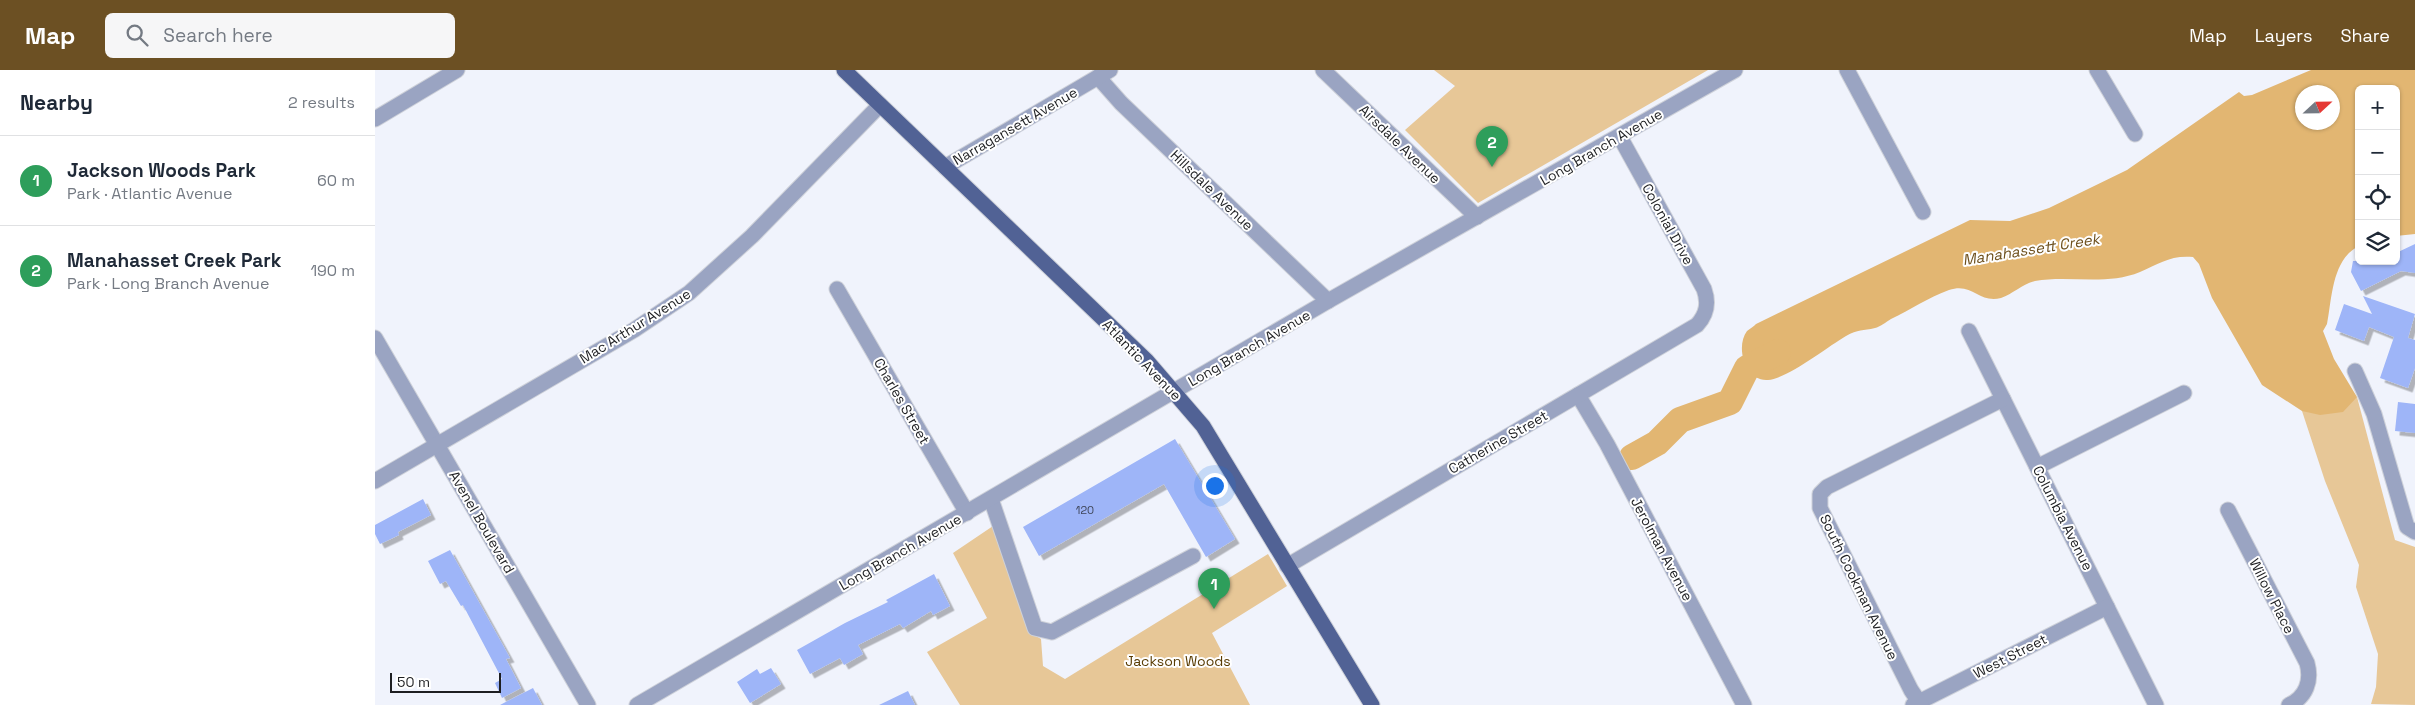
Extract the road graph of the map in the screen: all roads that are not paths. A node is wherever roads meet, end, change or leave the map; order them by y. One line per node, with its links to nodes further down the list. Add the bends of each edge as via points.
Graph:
1 (457, 70): 9 (street)
2 (844, 70): 8 (main road, Atlantic Avenue)
3 (1323, 70): 14 (street, Airsdale Avenue)
4 (1735, 70): 11 (street, Long Branch Avenue)
5 (1847, 70): 13 (street)
6 (2097, 70): 10 (street)
7 (1104, 74): 12 (street, Narragansett Avenue); 16 (street, Hillsdale Avenue, via 1121,103)
8 (880, 104): 12 (main road, Atlantic Avenue); 25 (street, Mac Arthur Avenue, via 752,236 689,293 634,330)
9 (375, 119)
10 (2135, 134)
11 (1620, 137): 14 (street, Long Branch Avenue); 17 (street, Colonial Drive, via 1704,289)
12 (945, 167): 21 (main road, Atlantic Avenue, via 1147,361)
13 (1923, 212)
14 (1477, 217): 16 (street, Long Branch Avenue)
15 (837, 290): 30 (street, Charles Street)
16 (1328, 301): 21 (street, Long Branch Avenue)
17 (1705, 313): 23 (street, Catherine Street, via 1697,325)
18 (1969, 331): 24 (street, Columbia Avenue)
19 (375, 338): 25 (street, Avenel Boulevard)
20 (2355, 372): 31 (street, via 2374,414 2407,527)
21 (1174, 392): 28 (street, Long Branch Avenue); 33 (main road, Atlantic Avenue, via 1203,426)
22 (2185, 393): 26 (street)
23 (1578, 395): 33 (street, Catherine Street); 40 (street, Jerolman Avenue)
24 (2003, 399): 26 (street, Columbia Avenue); 36 (street, South Cookman Avenue, via 1827,487 1820,494 1821,508 1848,567)
25 (437, 444): 27 (street, Mac Arthur Avenue); 37 (street, Avenel Boulevard)
26 (2037, 467): 34 (street, Columbia Avenue)
27 (375, 481)
28 (991, 499): 30 (street, Long Branch Avenue); 32 (street, via 1035,628 1047,632)
29 (2228, 510): 35 (street, Willow Place, via 2307,663 2308,684)
30 (967, 513): 38 (street, Long Branch Avenue)
31 (2415, 532)
32 (1193, 556)
33 (1287, 566): 39 (main road, Atlantic Avenue)
34 (2107, 607): 36 (street, West Street); 41 (street, Columbia Avenue)
35 (2294, 702)
36 (1918, 704)
37 (588, 705)
38 (637, 705)
39 (1372, 705)
40 (1744, 705)
41 (2156, 705)

